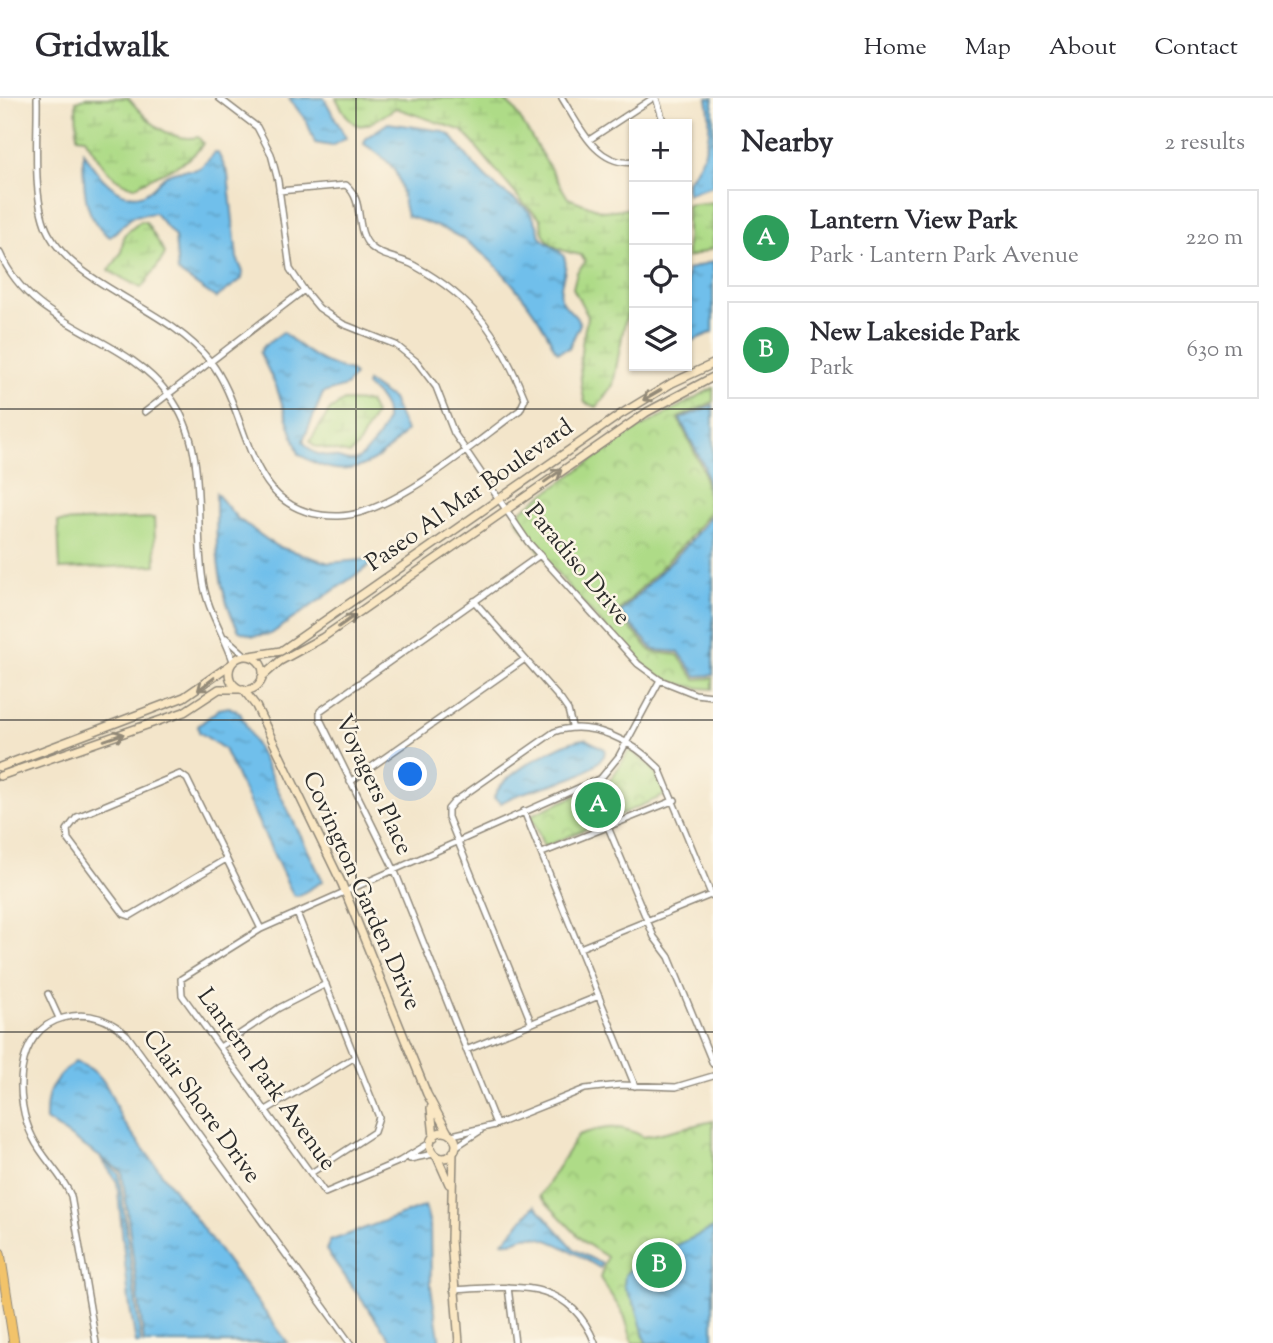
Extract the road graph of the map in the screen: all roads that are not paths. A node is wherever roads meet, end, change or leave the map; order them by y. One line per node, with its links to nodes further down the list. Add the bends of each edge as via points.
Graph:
1 (37, 98): 11 (street, via 42,215 60,252 81,271 169,323)
2 (219, 98): 8 (street, Paradiso Drive, via 257,127 271,154)
3 (562, 98): 6 (street)
4 (654, 98): 5 (street); 6 (street)
5 (662, 119)
6 (589, 140): 7 (street, via 614,161)
7 (629, 162)
8 (279, 191): 10 (street, Paradiso Drive, via 290,269); 16 (street, via 346,185 357,197 363,238 374,250 435,277 467,301 492,329 525,399 520,410)
9 (0, 253): 14 (street, via 20,286 39,305 127,357)
10 (304, 290): 11 (street); 16 (street, Paradiso Drive, via 319,308 343,324 396,345 417,362 436,387)
11 (211, 362): 14 (street); 16 (street, via 228,392 259,472 275,492 301,509 337,516 365,513 389,503)
12 (713, 364): 17 (main road, Paseo Al Mar Boulevard, one-way to 17, via 643,400)
13 (713, 377): 18 (main road, Paseo Al Mar Boulevard, one-way to 13, via 647,412)
14 (169, 395): 15 (street); 21 (street, via 195,455 202,579)
15 (145, 412)
16 (465, 448): 17 (street, Paradiso Drive)
17 (500, 499): 18 (street, Paradiso Drive); 22 (main road, Paseo Al Mar Boulevard, via 281,651)
18 (507, 509): 19 (street, Paradiso Drive); 26 (main road, Paseo Al Mar Boulevard, one-way to 18, via 272,666 322,638)
19 (540, 555): 20 (street, Voyagers Place); 25 (street, Paradiso Drive, via 638,664)
20 (474, 601): 23 (street); 34 (street, Voyagers Place, via 320,711)
21 (222, 633): 22 (street); 24 (street)
22 (248, 656): 24 (main road); 26 (main road, via 260,664)
23 (525, 659): 30 (street, via 561,700); 34 (street)
24 (232, 663): 27 (main road, via 230,679); 32 (main road, one-way to 32, via 184,697)
25 (660, 680): 28 (street, Paradiso Drive); 31 (street, Lantern Park Avenue)
26 (260, 681): 27 (main road); 29 (main road)
27 (241, 689): 29 (main road, Covington Garden Drive); 33 (main road, one-way to 27, via 184,712 219,688)
28 (713, 696)
29 (256, 706): 42 (main road, Covington Garden Drive)
30 (572, 726): 31 (street, via 601,731); 38 (street, via 554,732 454,802 447,813)
31 (626, 743): 35 (street, via 659,768); 36 (street, Lantern Park Avenue, via 601,778)
32 (3, 766)
33 (0, 776)
34 (350, 782): 41 (street, Voyagers Place)
35 (675, 800): 37 (street); 43 (street)
36 (524, 811): 38 (street, Lantern Park Avenue); 39 (street)
37 (608, 827): 39 (street); 45 (street)
38 (459, 840): 41 (street, Lantern Park Avenue); 52 (street)
39 (542, 853): 47 (street)
40 (226, 859): 40 (street, via 187,779 180,774 77,817 67,830 68,839 130,916); 46 (street)
41 (394, 869): 42 (street, Lantern Park Avenue); 54 (street, Voyagers Place)
42 (345, 891): 44 (street, Lantern Park Avenue); 59 (main road, Covington Garden Drive)
43 (712, 894): 45 (street)
44 (297, 913): 46 (street, Lantern Park Avenue); 48 (street)
45 (647, 921): 47 (street); 56 (street, via 669,957)
46 (261, 929): 53 (street, Lantern Park Avenue, via 181,979 182,995)
47 (580, 948): 50 (street)
48 (326, 984): 53 (street); 55 (street)
49 (48, 994): 51 (street)
50 (599, 996): 52 (street); 58 (street)
51 (59, 1018): 73 (street, via 41,1031 27,1050 22,1090 31,1135 71,1196); 74 (street, Clair Shore Drive, via 90,1016 127,1035)
52 (531, 1023): 54 (street)
53 (220, 1047): 60 (street, Lantern Park Avenue)
54 (466, 1050): 61 (street, Voyagers Place)
55 (355, 1057): 60 (street); 67 (street, via 379,1117 377,1128)
56 (713, 1064)
57 (713, 1076): 58 (street, via 676,1087)
58 (635, 1086): 61 (street, via 585,1089)
59 (427, 1094): 62 (main road, Covington Garden Drive); 63 (main road, Covington Garden Drive)
60 (266, 1110): 67 (street, Lantern Park Avenue)
61 (493, 1125): 62 (street); 64 (street)
62 (450, 1134): 63 (main road); 64 (main road, Covington Garden Drive)
63 (432, 1140): 65 (main road, Covington Garden Drive); 66 (street)
64 (455, 1149): 65 (main road); 68 (main road, Covington Garden Drive)
65 (435, 1155): 66 (street); 68 (main road, Covington Garden Drive)
66 (400, 1161): 67 (street, Lantern Park Avenue, via 325,1193)
67 (311, 1173)
68 (452, 1195): 71 (main road, Covington Garden Drive)
69 (0, 1253): 72 (highway)
70 (508, 1287): 71 (street); 76 (street); 77 (street, via 531,1287 565,1302 586,1324)
71 (453, 1290): 75 (main road, Covington Garden Drive)
72 (14, 1343)
73 (96, 1343)
74 (350, 1343)
75 (459, 1343)
76 (515, 1343)
77 (595, 1343)

